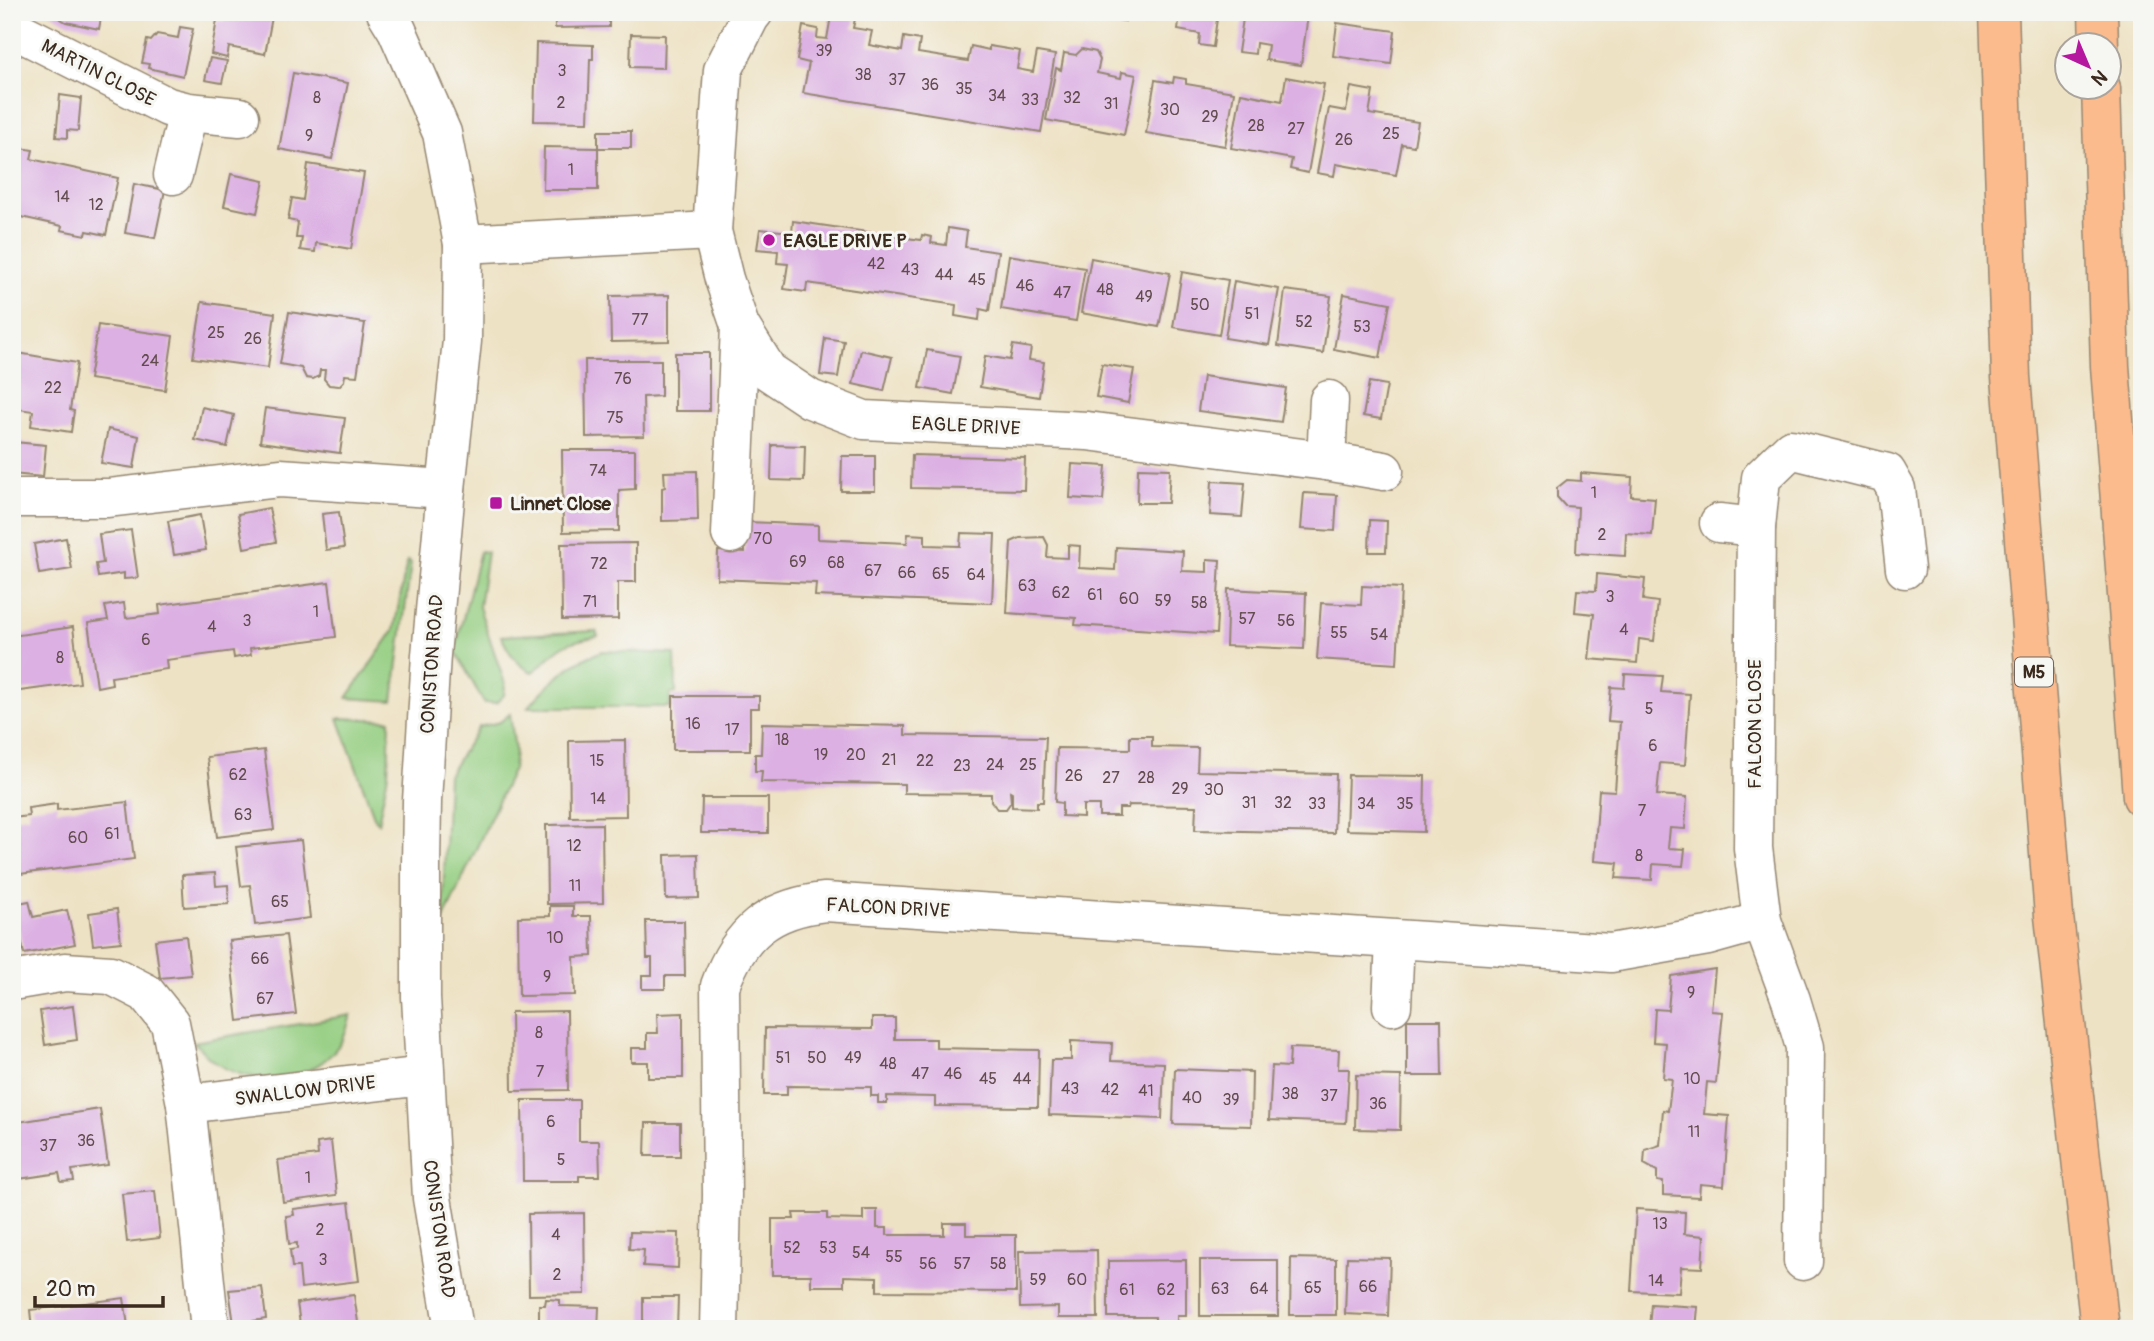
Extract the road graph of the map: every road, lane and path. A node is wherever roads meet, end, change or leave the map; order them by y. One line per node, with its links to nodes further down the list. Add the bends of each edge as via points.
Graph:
1 (386, 12): 12 (street, CONISTON ROAD, via 442,133)
2 (754, 12): 11 (street, EAGLE DRIVE, via 723,70)
3 (1999, 12): 32 (highway, M5, via 2011,377 2054,915)
4 (2098, 12): 6 (highway)
5 (12, 28): 8 (street, MARTIN CLOSE, via 168,107)
6 (2099, 32)
7 (2101, 102): 21 (highway, via 2109,366)
8 (187, 112): 9 (street, MARTIN CLOSE); 10 (street)
9 (240, 117)
10 (173, 175)
11 (712, 231): 12 (street); 13 (street, EAGLE DRIVE)
12 (463, 244): 17 (street, CONISTON ROAD, via 462,341)
13 (740, 326): 15 (street, EAGLE DRIVE, via 768,371 810,399 864,420 1087,430); 19 (street)
14 (1329, 400): 15 (street)
15 (1326, 461): 16 (street, EAGLE DRIVE)
16 (1384, 471)
17 (446, 489): 18 (street, via 280,478 108,498); 26 (street, CONISTON ROAD, via 422,801)
18 (12, 499)
19 (731, 534)
20 (1905, 569): 22 (street, FALCON CLOSE, via 1896,489 1886,473 1791,449 1761,478 1737,525 1753,848)
21 (2142, 797)
22 (1762, 921): 23 (street, FALCON DRIVE, via 1611,953); 28 (street, FALCON CLOSE, via 1805,1047)
23 (1395, 940): 25 (street); 31 (street, FALCON DRIVE, via 825,902 799,905 775,915 742,943 720,986)
24 (12, 982): 27 (street, via 65,972 111,975 146,993 170,1023)
25 (1392, 1006)
26 (424, 1076): 27 (street, SWALLOW DRIVE); 30 (street, CONISTON ROAD, via 432,1198)
27 (186, 1104): 29 (street)
28 (1803, 1261)
29 (210, 1329)
30 (454, 1329)
31 (719, 1329)
32 (2100, 1329)

